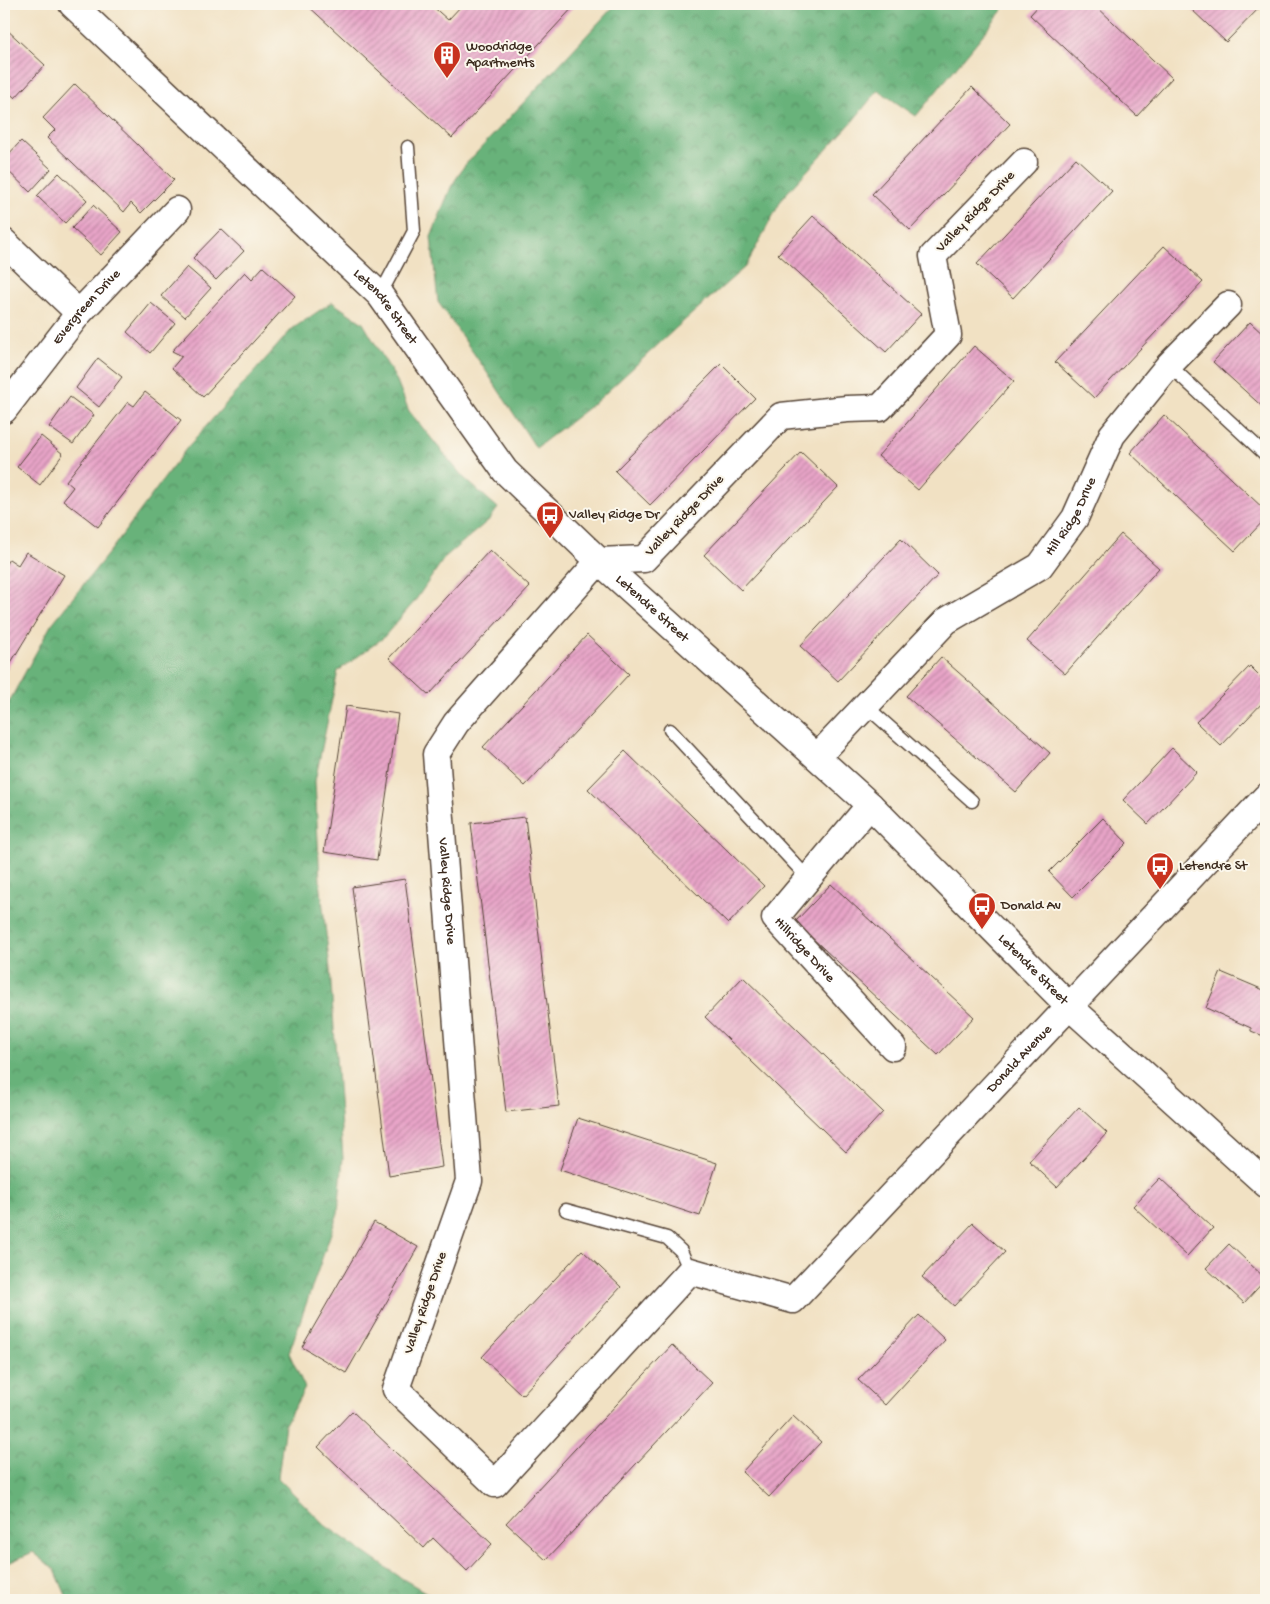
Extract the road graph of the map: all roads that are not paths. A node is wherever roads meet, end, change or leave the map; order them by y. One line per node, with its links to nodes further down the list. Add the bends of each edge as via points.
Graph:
1 (72, 4): 6 (street, Letendre Street)
2 (408, 147): 6 (lane, via 414,231)
3 (1024, 162): 12 (street, Valley Ridge Drive, via 933,256 948,335 880,408 847,408 781,416 644,560)
4 (177, 210): 8 (street, Evergreen Drive)
5 (4, 242): 8 (street)
6 (380, 296): 12 (street, Letendre Street, via 505,471)
7 (1228, 305): 9 (street, Hill Ridge DrIve)
8 (79, 313): 10 (street, Evergreen Drive)
9 (1169, 365): 11 (lane); 13 (street, Hill Ridge DrIve, via 1112,435 1075,518 1040,566 946,621)
10 (4, 410)
11 (1266, 455)
12 (599, 561): 15 (street, Letendre Street); 24 (street, Valley Ridge Drive, via 456,723 436,754 469,1180 396,1389 495,1484)
13 (866, 706): 15 (street, Hill Ridge DrIve); 17 (lane)
14 (670, 730): 19 (lane)
15 (817, 757): 18 (street, Letendre Street)
16 (1266, 797): 20 (street, Donald Avenue)
17 (972, 801)
18 (870, 805): 19 (street, Hillridge Drive); 20 (street, Letendre Street)
19 (808, 878): 21 (street, Hillridge Drive, via 775,918)
20 (1069, 1006): 22 (street, Letendre Street); 24 (street, Donald Avenue, via 793,1300)
21 (893, 1047)
22 (1266, 1184)
23 (566, 1210): 24 (lane, via 667,1238 681,1251)
24 (690, 1272)

